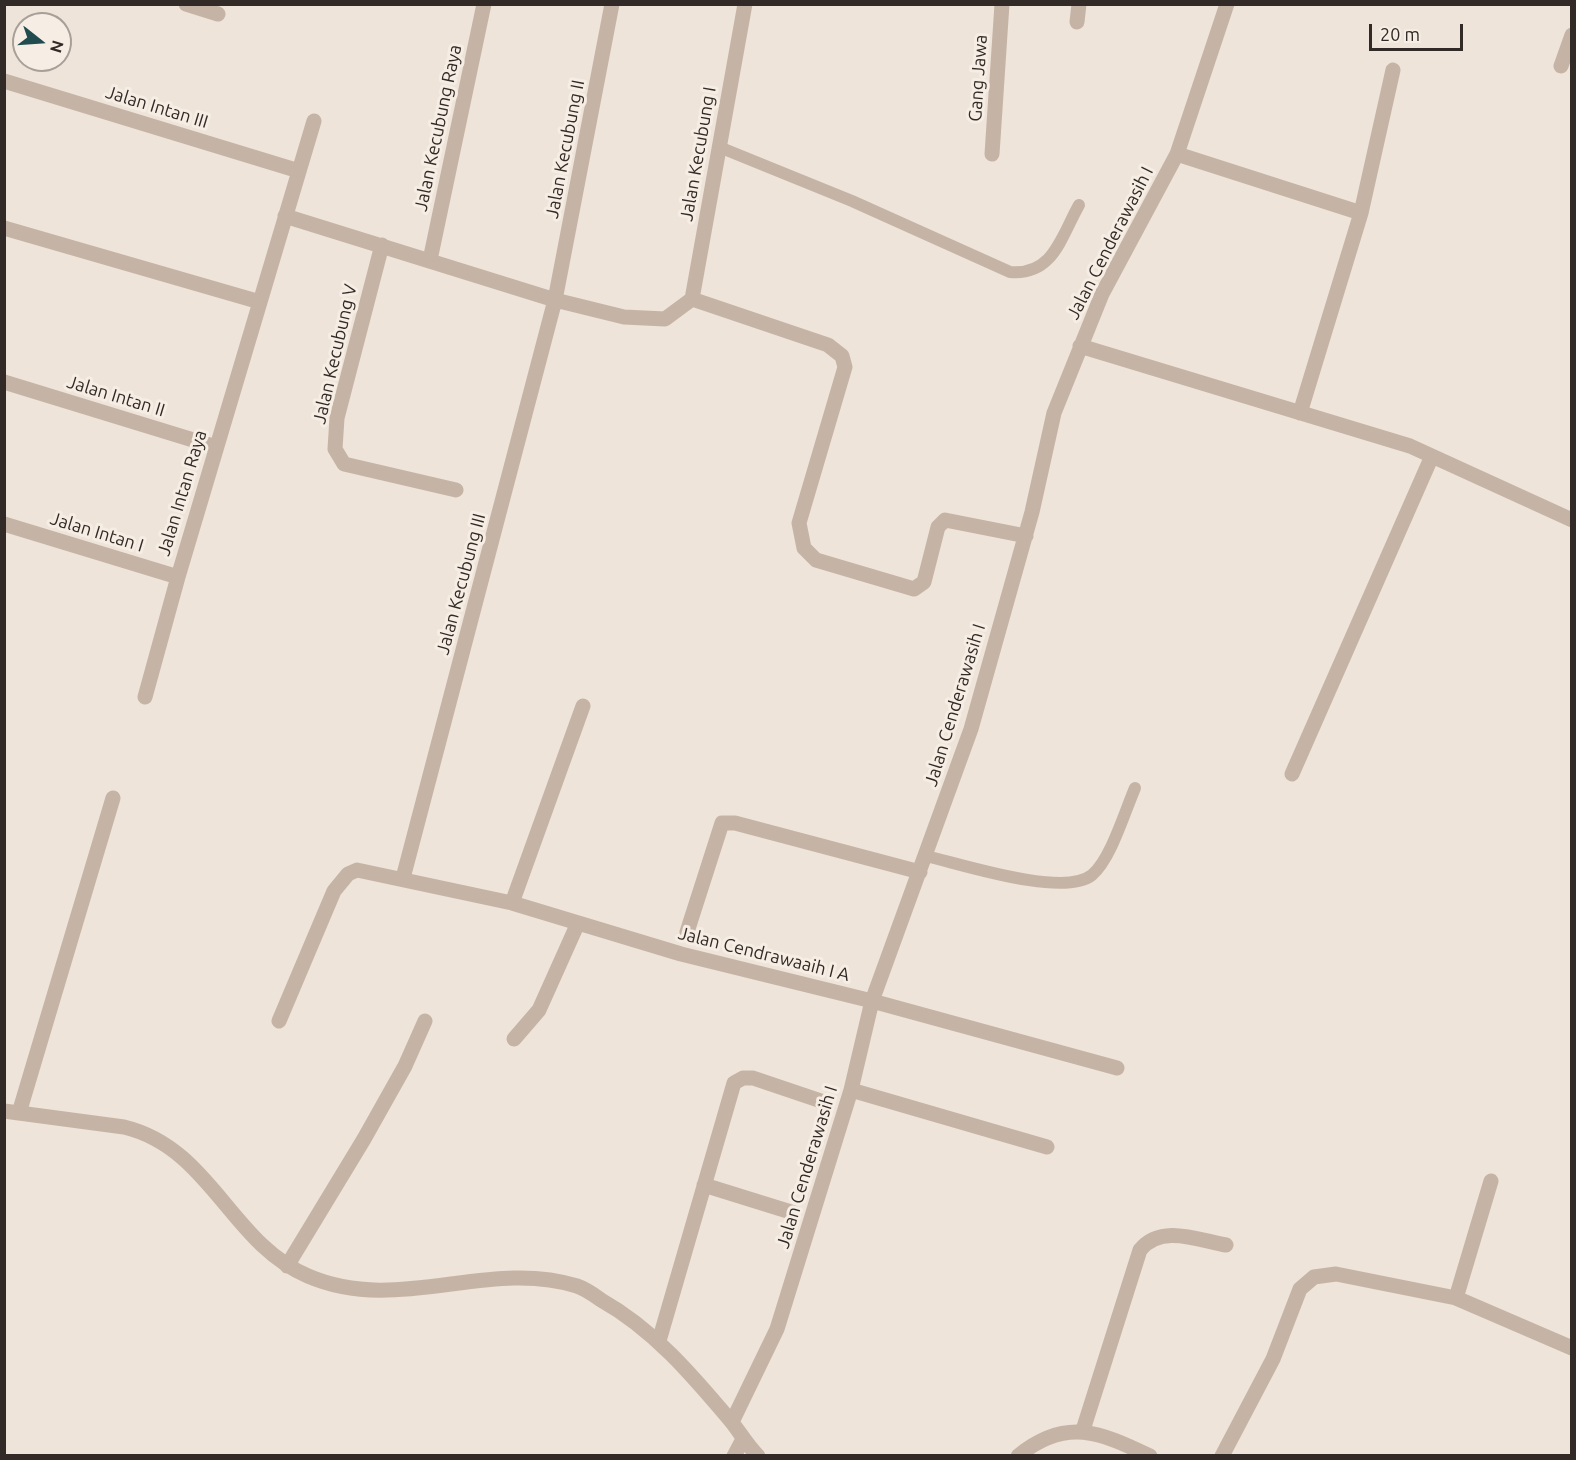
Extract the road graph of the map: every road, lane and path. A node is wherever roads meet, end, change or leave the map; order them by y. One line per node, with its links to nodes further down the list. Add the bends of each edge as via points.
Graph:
1 (186, 4): 8 (street)
2 (484, 4): 24 (street, Jalan Kecubung Raya)
3 (612, 4): 25 (street, Jalan Kecubung II)
4 (746, 4): 15 (street, Jalan Kecubung I)
5 (1002, 4): 16 (street, Gang Jawa)
6 (1079, 4): 9 (street)
7 (1227, 4): 17 (street, Jalan Cenderawasih I)
8 (218, 14)
9 (1077, 22)
10 (1572, 35): 11 (street)
11 (1561, 66)
12 (1393, 70): 20 (street)
13 (4, 81): 18 (street, Jalan Intan III)
14 (314, 121): 18 (street, Jalan Intan Raya)
15 (719, 147): 19 (lane, via 1010,272 1027,273 1040,268 1050,258); 27 (street, Jalan Kecubung I)
16 (992, 154)
17 (1177, 154): 20 (street); 28 (street, Jalan Cenderawasih I, via 1102,294)
18 (298, 171): 21 (street, Jalan Intan Raya)
19 (1078, 205)
20 (1361, 213): 30 (street)
21 (285, 216): 23 (street); 26 (street, Jalan Intan Raya)
22 (4, 228): 26 (street)
23 (382, 245): 24 (street); 33 (street, Jalan Kecubung V, via 338,418 335,449 344,464)
24 (430, 260): 25 (street)
25 (555, 300): 27 (street, via 655,321); 45 (street, Jalan Kecubung III)
26 (260, 302): 31 (street, Jalan Intan Raya)
27 (688, 303): 36 (street, via 828,345 842,356 845,367 799,523 804,548 816,560 914,589 924,582 938,527 945,520)
28 (1080, 346): 30 (street); 36 (street, Jalan Cenderawasih I, via 1054,413)
29 (4, 382): 31 (street, Jalan Intan II)
30 (1300, 413): 32 (street)
31 (216, 447): 37 (street, Jalan Intan Raya)
32 (1432, 456): 34 (street); 40 (street)
33 (456, 490)
34 (1572, 520)
35 (4, 524): 37 (street, Jalan Intan I)
36 (1026, 536): 43 (street, Jalan Cenderawasih I, via 971,729)
37 (178, 577): 38 (street, Jalan Intan Raya)
38 (145, 697)
39 (583, 706): 46 (street)
40 (1292, 774)
41 (1135, 788): 43 (lane, via 1104,860 1091,875 1068,884 1040,882)
42 (113, 798): 56 (street)
43 (926, 856): 44 (street, Jalan Cenderawasih I)
44 (920, 872): 48 (street, via 735,823 722,823); 49 (street, Jalan Cenderawasih I)
45 (403, 879): 46 (street, Jalan Cendrawaaih I A); 50 (street, Jalan Cendrawaaih I A, via 357,870 341,881)
46 (512, 903): 47 (street, Jalan Cendrawaaih I A)
47 (578, 923): 49 (street, Jalan Cendrawaaih I A, via 681,954); 52 (street, via 539,1010)
48 (687, 932)
49 (872, 1001): 53 (street, Jalan Cendrawaaih I A); 54 (street, Jalan Cenderawasih I)
50 (279, 1021)
51 (425, 1021): 62 (street, via 364,1139)
52 (514, 1039)
53 (1117, 1068)
54 (851, 1090): 57 (street); 66 (street, Jalan Cenderawasih I, via 777,1329)
55 (827, 1103): 59 (street, via 753,1078 738,1079)
56 (12, 1112): 62 (street, via 124,1127 168,1144 205,1178 246,1230)
57 (1047, 1146)
58 (1491, 1181): 63 (street)
59 (704, 1185): 60 (street); 64 (street)
60 (794, 1213)
61 (1226, 1245): 67 (street, via 1165,1235 1140,1250)
62 (287, 1266): 64 (street, via 309,1277 364,1291 536,1279 578,1287 618,1309)
63 (1456, 1298): 65 (street); 73 (street, via 1336,1274 1314,1277 1300,1289 1273,1359)
64 (659, 1341): 66 (street)
65 (1572, 1348)
66 (732, 1422): 68 (street)
67 (1083, 1430): 71 (street, via 1035,1442); 72 (street)
68 (742, 1441): 69 (street); 70 (street)
69 (734, 1455)
70 (758, 1455)
71 (1018, 1455)
72 (1150, 1455)
73 (1222, 1455)

